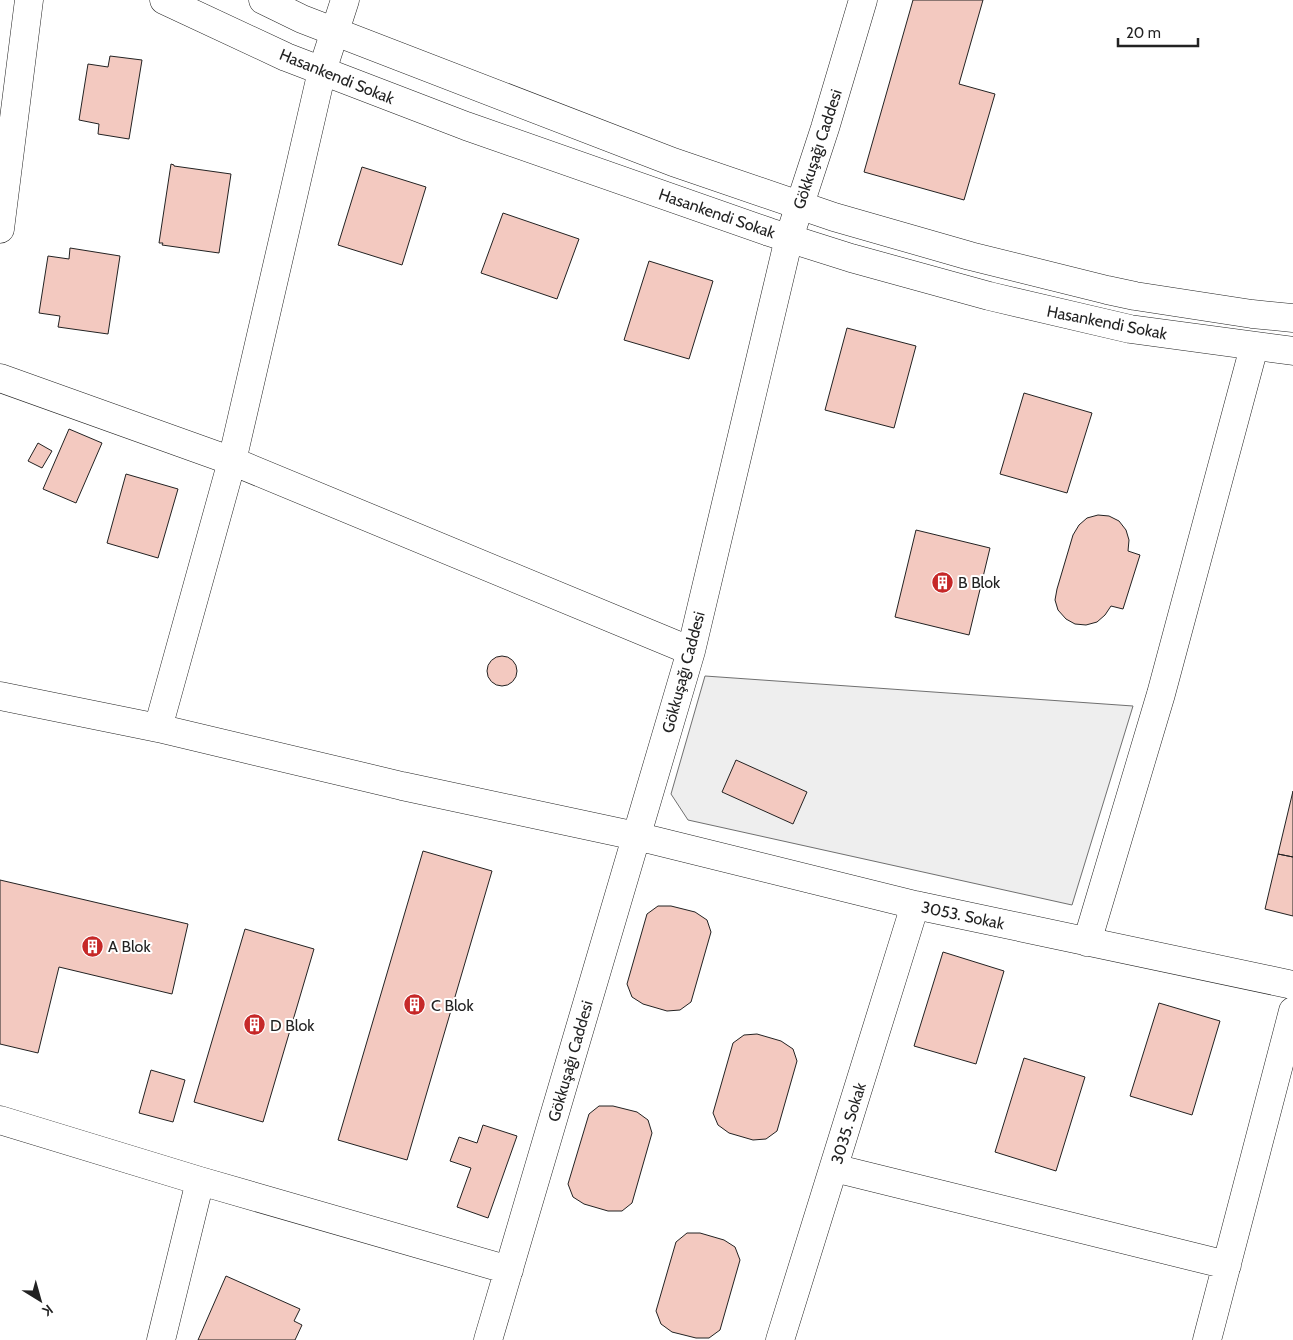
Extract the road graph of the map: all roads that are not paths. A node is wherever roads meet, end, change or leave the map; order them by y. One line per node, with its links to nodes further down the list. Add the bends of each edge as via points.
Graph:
1 (29, 0): 9 (street)
2 (164, 0): 7 (street, Hasankendi Sokak)
3 (263, 0): 6 (street, Hasankendi Sokak)
4 (345, 0): 6 (street)
5 (863, 0): 8 (street, Gökkuşağı Caddesi)
6 (334, 31): 7 (street); 8 (street, Hasankendi Sokak, via 673,162)
7 (322, 71): 10 (street, Hasankendi Sokak, via 466,126); 15 (street)
8 (800, 206): 10 (street, Gökkuşağı Caddesi); 11 (street, Hasankendi Sokak, via 952,252 1098,288)
9 (0, 229)
10 (789, 238): 12 (street, Hasankendi Sokak, via 906,274 1072,316 1130,329); 16 (street, Gökkuşağı Caddesi)
11 (1293, 318)
12 (1254, 347): 13 (street, Hasankendi Sokak); 21 (street, via 1161,694)
13 (1293, 351)
14 (0, 378): 15 (street)
15 (232, 461): 16 (street); 18 (street)
16 (691, 651): 19 (street, Gökkuşağı Caddesi)
17 (0, 696): 18 (street, 3053. Sokak)
18 (158, 728): 19 (street, 3053. Sokak, via 402,786)
19 (636, 836): 20 (street, 3053. Sokak); 28 (street, Gökkuşağı Caddesi)
20 (915, 905): 21 (street, 3053. Sokak); 25 (street, 3035. Sokak)
21 (1087, 942): 22 (street, 3053. Sokak)
22 (1293, 985)
23 (1293, 1011): 27 (street)
24 (0, 1120): 26 (street)
25 (834, 1168): 27 (street); 31 (street, 3035. Sokak)
26 (200, 1181): 28 (street); 29 (street)
27 (1227, 1265): 32 (street)
28 (509, 1270): 30 (street, Gökkuşağı Caddesi)
29 (161, 1340)
30 (488, 1340)
31 (780, 1340)
32 (1207, 1340)

